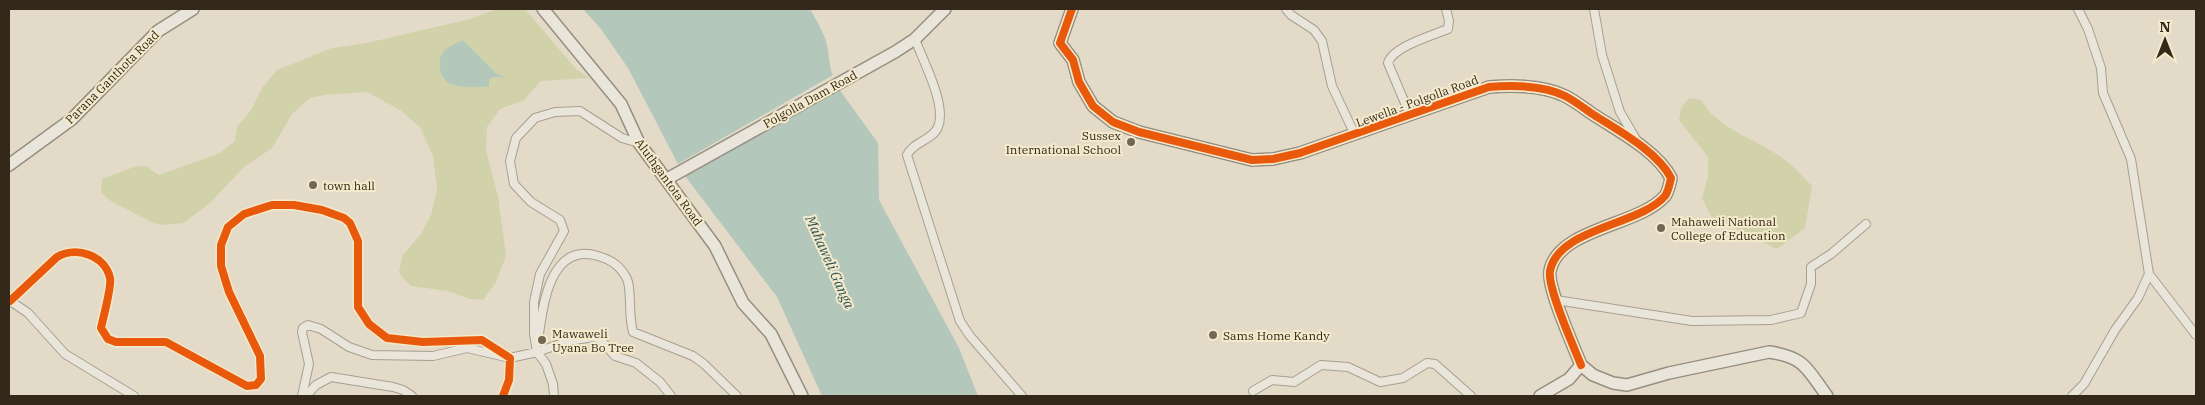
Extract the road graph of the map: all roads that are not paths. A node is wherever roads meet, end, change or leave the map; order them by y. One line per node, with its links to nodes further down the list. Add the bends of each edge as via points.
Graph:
1 (193, 9): 14 (street, Parana Ganthota Road, via 158,31 72,119)
2 (543, 9): 12 (street, Aluthgantota Road, via 620,104)
3 (945, 9): 9 (street, Polgolla Dam Road)
4 (1072, 9): 11 (street, Lewella - Polgolla Road, via 1060,43 1074,60 1079,82 1093,106 1113,122 1138,132 1252,160 1300,153)
5 (1286, 9): 11 (street, via 1314,30 1322,41 1332,86)
6 (1446, 9): 10 (street, via 1448,29 1397,51 1389,58 1388,63)
7 (1594, 9): 13 (street, via 1602,55 1620,112)
8 (2078, 9): 17 (street, via 2101,68 2103,93 2131,159)
9 (915, 38): 15 (street, Polgolla Dam Road); 34 (street, via 941,107 938,127 907,155 960,321)
10 (1410, 115): 11 (street, Lewella - Polgolla Road); 13 (street, Lewella - Polgolla Road, via 1489,87 1539,88 1565,96)
11 (1355, 135)
12 (638, 143): 15 (street, Aluthgantota Road); 21 (street, via 622,138 580,111 555,112 535,118 516,138 510,161 514,184 531,202 560,220 564,231 540,274 534,302)
13 (1638, 144): 18 (street, Lewella - Polgolla Road, via 1667,170 1671,178 1666,196 1642,212 1564,249 1555,258 1550,273)
14 (9, 165)
15 (667, 179): 33 (street, Aluthgantota Road, via 715,246 743,303 771,334)
16 (1866, 224): 18 (street, via 1811,267 1811,284 1801,313 1794,315 1771,320 1692,321)
17 (2149, 274): 20 (street); 38 (street, via 2138,298 2084,384)
18 (1556, 300): 23 (street, Lewella - Polgolla Road)
19 (10, 301): 22 (street, via 57,257 65,252 82,252 97,259 110,279 101,328 108,339 116,342 166,342 248,386 256,385 261,380 260,356 230,292 221,266 221,245 228,226 244,214 272,205 294,205 322,210 350,223 358,241 358,307 369,324 387,338 422,342 482,340); 25 (street, via 28,313 65,354)
20 (2196, 335)
21 (537, 352): 22 (street); 30 (street, via 546,364); 31 (street, via 569,341 600,339 615,356 636,363 660,382); 32 (street, via 548,284 565,260 590,253 613,261 628,280 633,332 693,356)
22 (510, 358): 26 (street, via 468,348 433,356 372,355 349,348 321,329 308,325 302,332 309,364); 29 (street, via 509,380)
23 (1581, 365): 36 (street, via 1569,379); 37 (street, via 1593,375 1627,385 1769,352 1799,360)
24 (1253, 391): 35 (street, via 1272,380 1294,382 1321,365 1348,367 1380,382 1402,378 1427,363 1435,364)
25 (134, 396)
26 (302, 396)
27 (306, 396): 28 (street, via 316,385 331,377 393,387)
28 (412, 396)
29 (503, 396)
30 (554, 396)
31 (671, 396)
32 (737, 396)
33 (802, 396)
34 (1022, 396)
35 (1470, 396)
36 (1540, 396)
37 (1827, 396)
38 (2072, 396)

